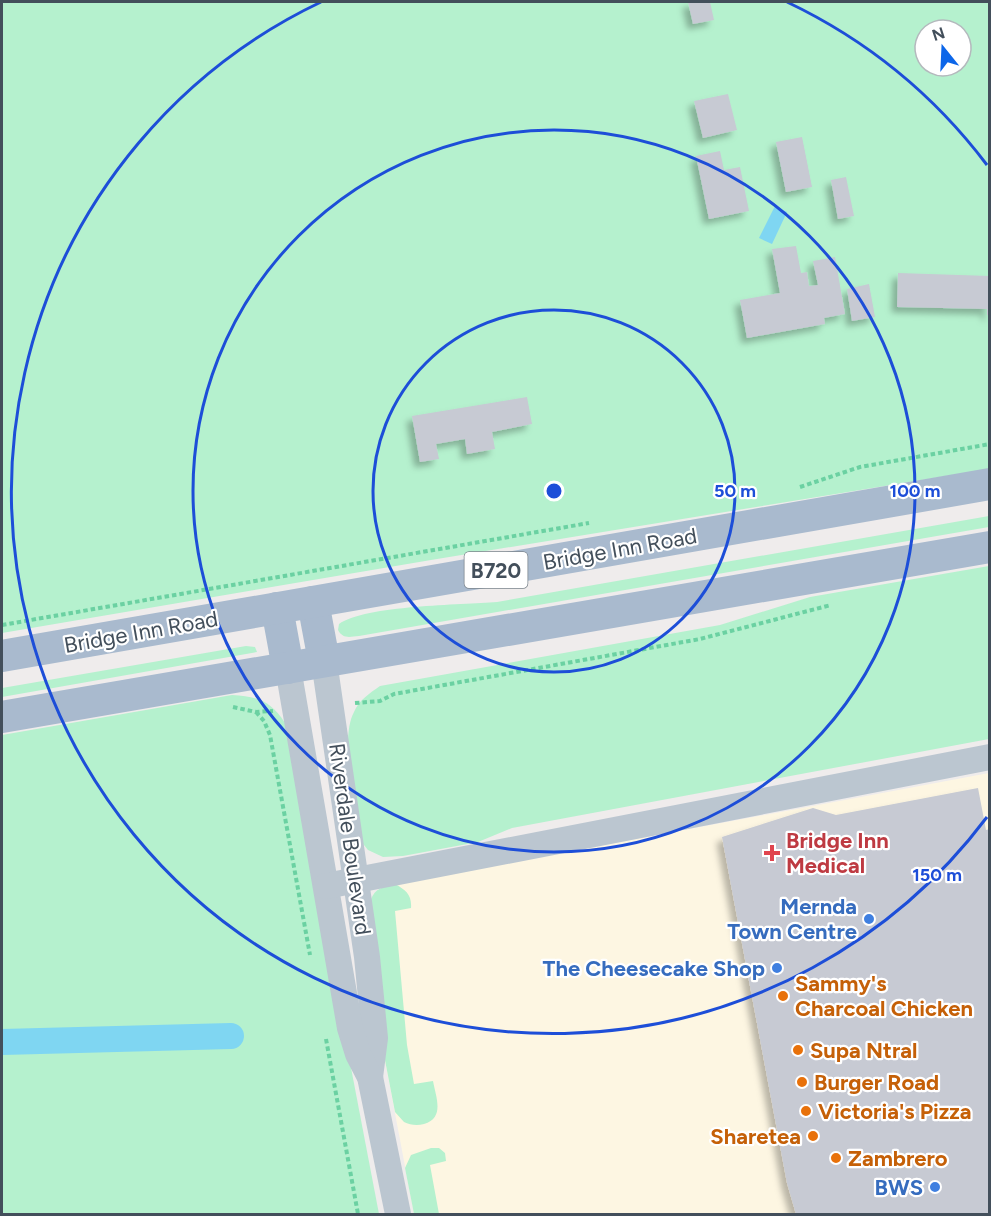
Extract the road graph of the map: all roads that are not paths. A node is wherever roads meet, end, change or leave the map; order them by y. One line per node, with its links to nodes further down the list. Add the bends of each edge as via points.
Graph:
1 (990, 484): 3 (main road, Bridge Inn Road / B720)
2 (990, 547): 6 (main road)
3 (313, 602): 4 (main road, Bridge Inn Road / B720); 6 (main road, Riverdale Boulevard)
4 (277, 608): 5 (main road, Bridge Inn Road / B720); 7 (main road, Riverdale Boulevard)
5 (2, 656)
6 (324, 661): 7 (main road); 10 (street, Riverdale Boulevard)
7 (288, 668): 8 (main road); 11 (street, Riverdale Boulevard)
8 (2, 717)
9 (990, 757): 10 (street)
10 (356, 880): 11 (street); 12 (street, Riverdale Boulevard, via 374,1024)
11 (326, 886): 12 (street, Riverdale Boulevard, via 350,1028)
12 (370, 1077): 13 (street, Riverdale Boulevard)
13 (398, 1215)

